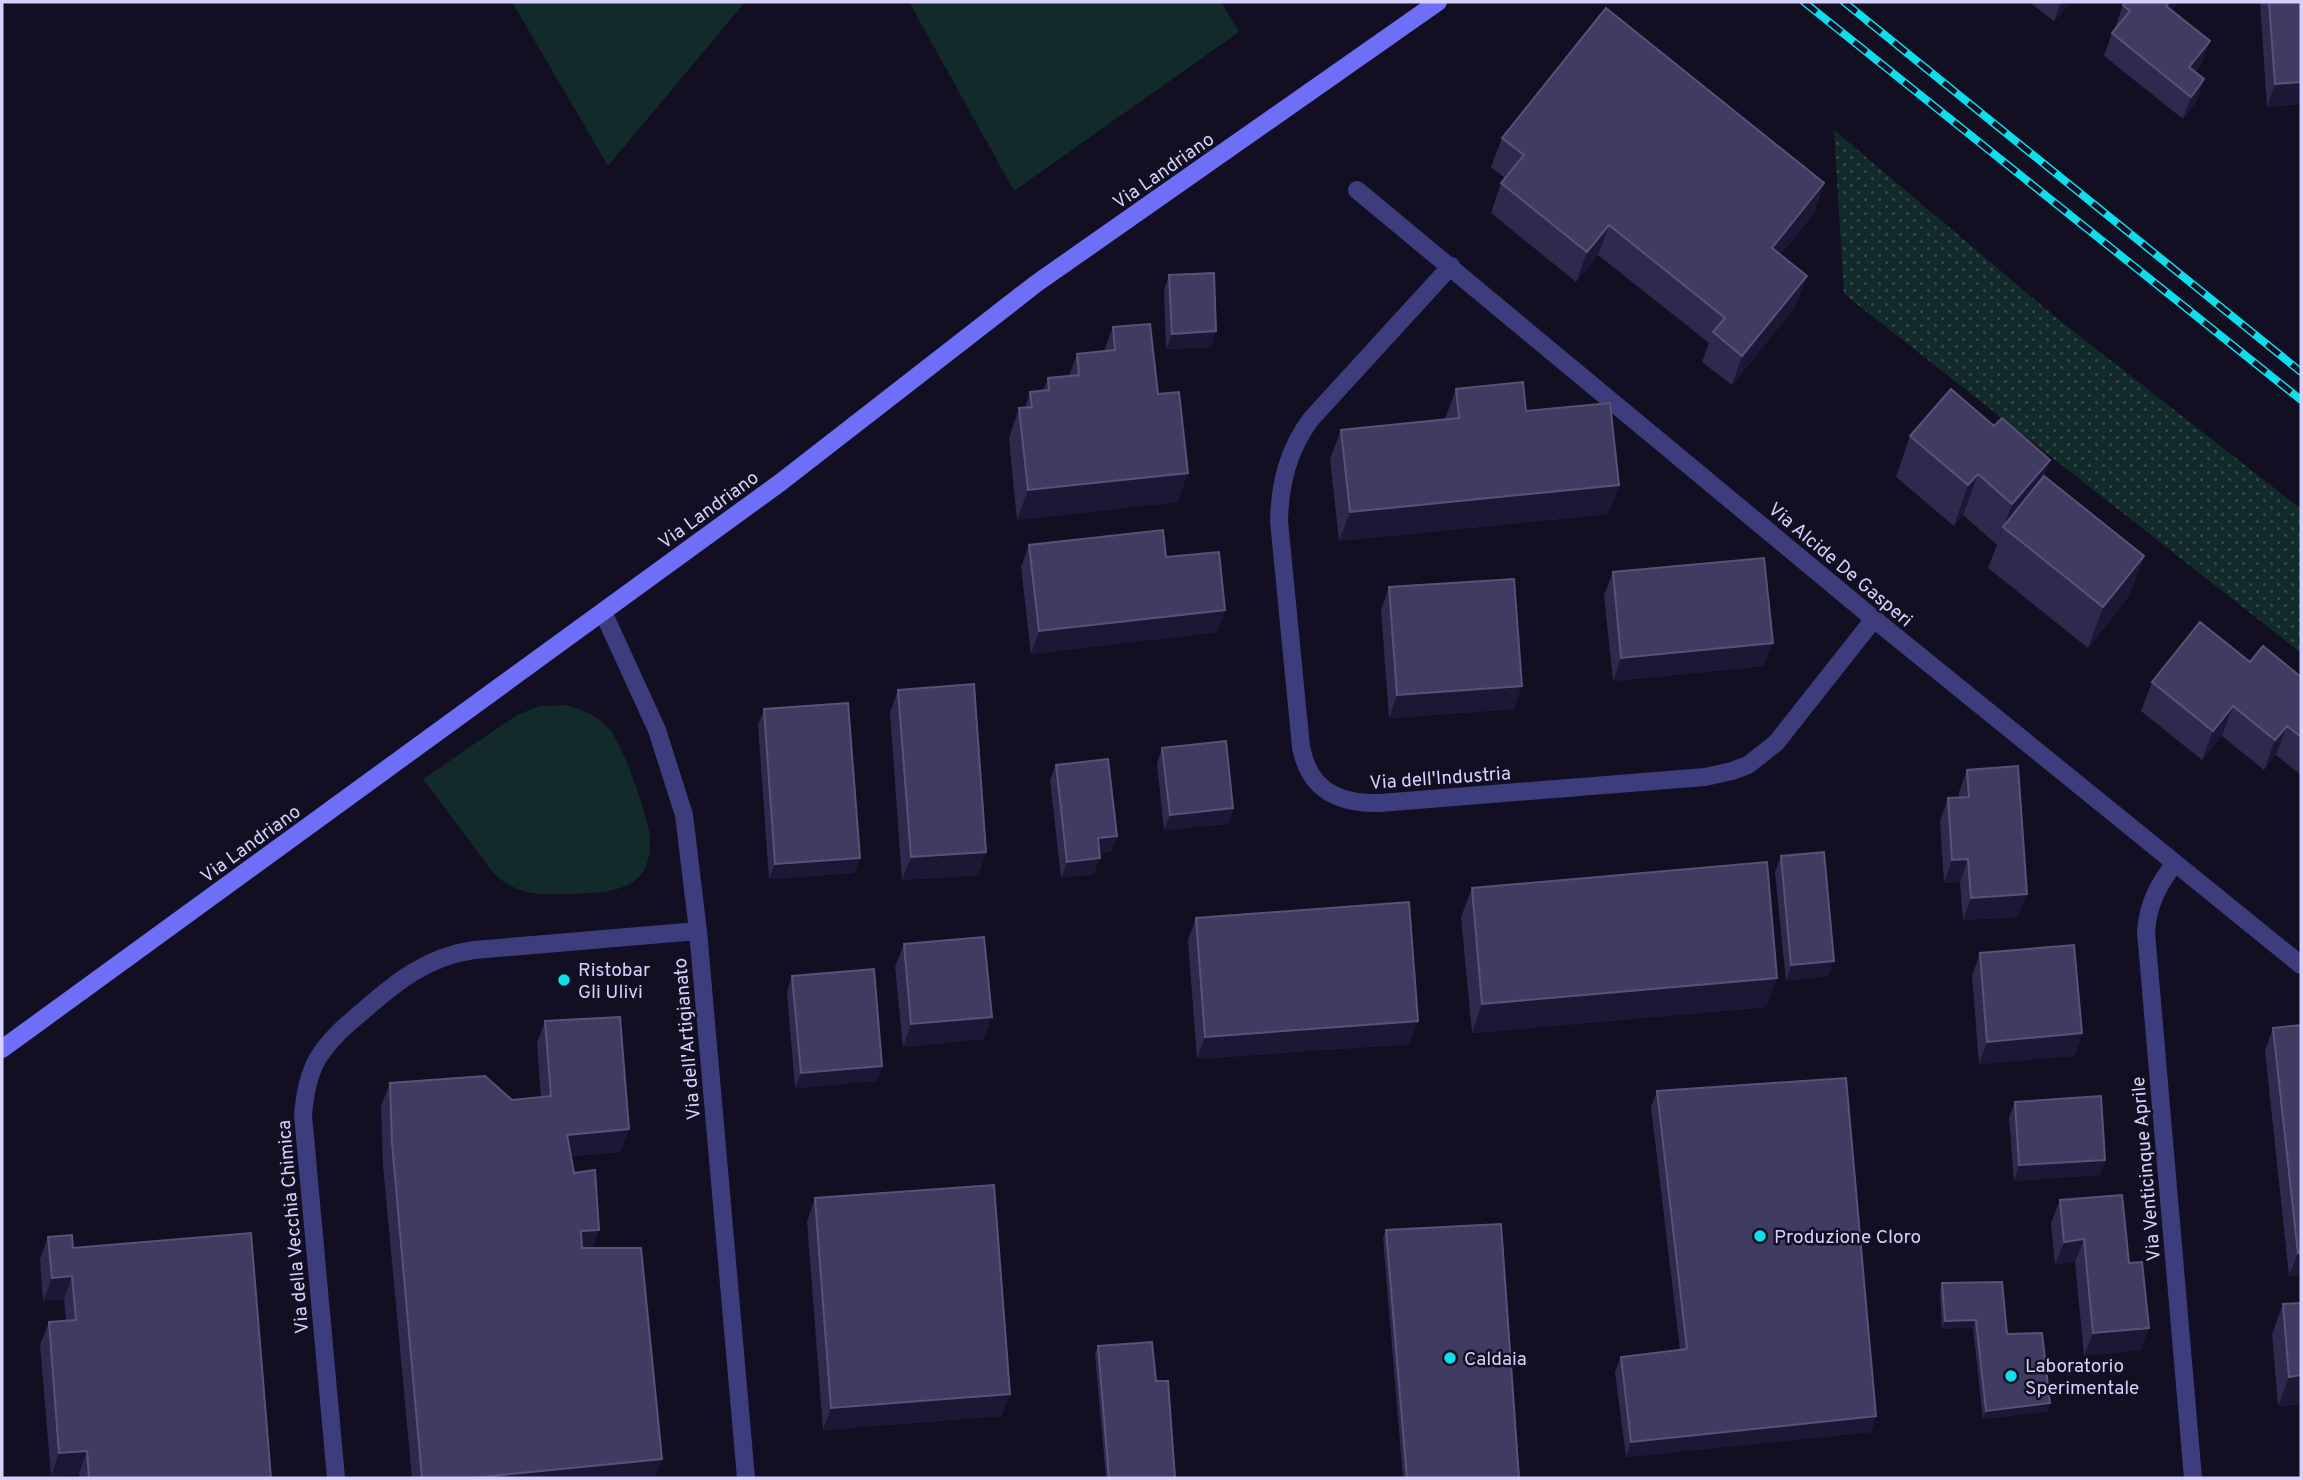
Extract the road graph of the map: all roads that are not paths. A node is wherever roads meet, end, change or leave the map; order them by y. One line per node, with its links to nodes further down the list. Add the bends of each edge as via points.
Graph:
1 (1438, 2): 4 (street, Via Landriano, via 1037,283 781,482)
2 (1357, 190): 3 (street, Via Alcide De Gasperi)
3 (1451, 266): 5 (street, Via Alcide De Gasperi); 5 (street, Via dell'Industria, via 1311,419 1286,463 1279,521 1301,747 1308,769 1323,790 1352,802 1380,803 1705,777 1732,771 1748,765 1776,743)
4 (603, 612): 7 (street, Via dell'Artigianato, via 657,730 684,815); 9 (street, Via Landriano)
5 (1874, 619): 6 (street, Via Alcide De Gasperi)
6 (2175, 863): 8 (street, Via Alcide De Gasperi); 12 (street, Via Venticinque Aprile, via 2154,896 2146,932)
7 (698, 931): 10 (street, Via della Vecchia Chimica, via 445,956 389,988 323,1052 312,1071 303,1115); 11 (street, Via dell'Artigianato)
8 (2301, 965)
9 (2, 1049)
10 (336, 1478)
11 (746, 1478)
12 (2193, 1478)

